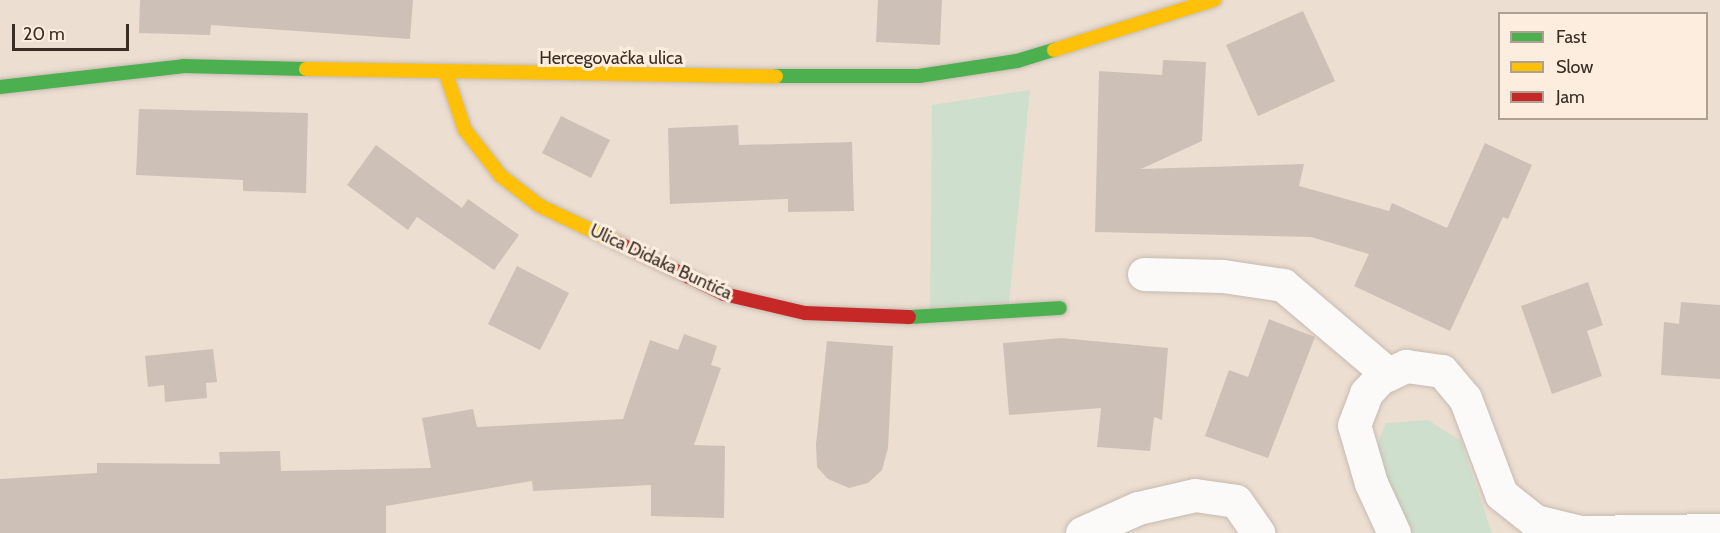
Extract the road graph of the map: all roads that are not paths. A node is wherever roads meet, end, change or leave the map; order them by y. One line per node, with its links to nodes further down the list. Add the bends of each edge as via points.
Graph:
1 (1214, 0): 2 (street, Hercegovačka ulica, via 1148,24 1017,61 919,76)
2 (446, 74): 3 (street, Hercegovačka ulica, via 183,66); 5 (street, Ulica Didaka Buntića, via 465,130 501,176 540,206 724,294 805,313 885,318)
3 (0, 87)
4 (1144, 274): 6 (street, via 1223,276 1284,285)
5 (1060, 308)
6 (1388, 374): 7 (street, via 1406,366 1442,371 1465,398 1501,494 1535,521 1580,532); 10 (street, via 1366,393 1354,425 1371,483)
7 (1720, 531)
8 (1082, 533): 9 (street, via 1138,508 1195,495 1236,501)
9 (1258, 533)
10 (1394, 533)

